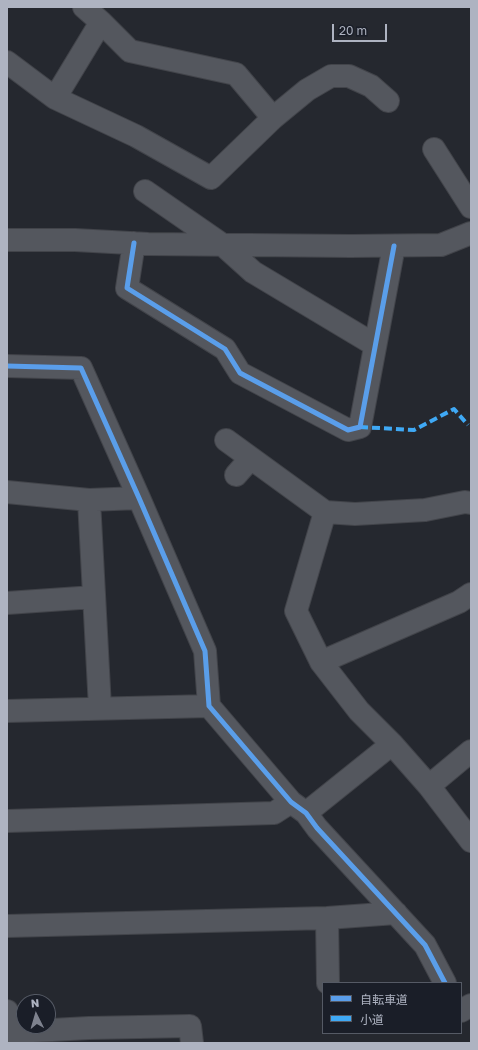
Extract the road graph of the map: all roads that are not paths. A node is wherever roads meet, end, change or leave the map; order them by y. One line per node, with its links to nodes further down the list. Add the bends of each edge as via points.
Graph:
1 (84, 7): 2 (street)
2 (101, 22): 4 (street); 6 (street, via 130,51 236,74)
3 (7, 62): 4 (street)
4 (55, 98): 6 (street, via 136,136 211,178)
5 (388, 101): 6 (street, via 371,86 349,76 331,76 307,90)
6 (274, 118)
7 (434, 149): 9 (street)
8 (145, 190): 13 (street)
9 (471, 207)
10 (469, 238): 14 (street, via 441,245)
11 (7, 240): 12 (street)
12 (134, 243): 13 (street); 15 (street, via 128,288 225,349 240,373 348,430 360,427)
13 (223, 244): 14 (street); 15 (street, via 253,272)
14 (394, 246): 15 (street)
15 (375, 345)
16 (7, 366): 21 (street, via 81,368)
17 (226, 440): 18 (street)
18 (251, 458): 19 (street); 24 (street)
19 (236, 475)
20 (7, 492): 22 (street)
21 (139, 498): 22 (street); 29 (street, via 205,651)
22 (88, 500): 26 (street)
23 (471, 503): 24 (street, via 425,510 355,514)
24 (325, 512): 28 (street, via 296,611)
25 (471, 594): 28 (street, via 452,606)
26 (94, 597): 27 (street); 30 (street)
27 (7, 603)
28 (321, 662): 32 (street, via 359,711)
29 (208, 706): 30 (street); 35 (street)
30 (100, 708): 31 (street)
31 (7, 711)
32 (392, 744): 34 (street); 35 (street)
33 (471, 751): 34 (street)
34 (429, 786): 37 (street)
35 (299, 808): 36 (street, via 274,813); 38 (street)
36 (7, 821)
37 (471, 841)
38 (396, 913): 39 (street); 42 (street, via 426,945)
39 (327, 918): 40 (street); 41 (street)
40 (7, 926)
41 (328, 982)
42 (444, 982)
43 (471, 1005): 44 (street)
44 (462, 1010)
45 (7, 1011): 47 (street)
46 (90, 1035): 47 (street); 48 (street, via 190,1026)
47 (15, 1038)
48 (192, 1043)

